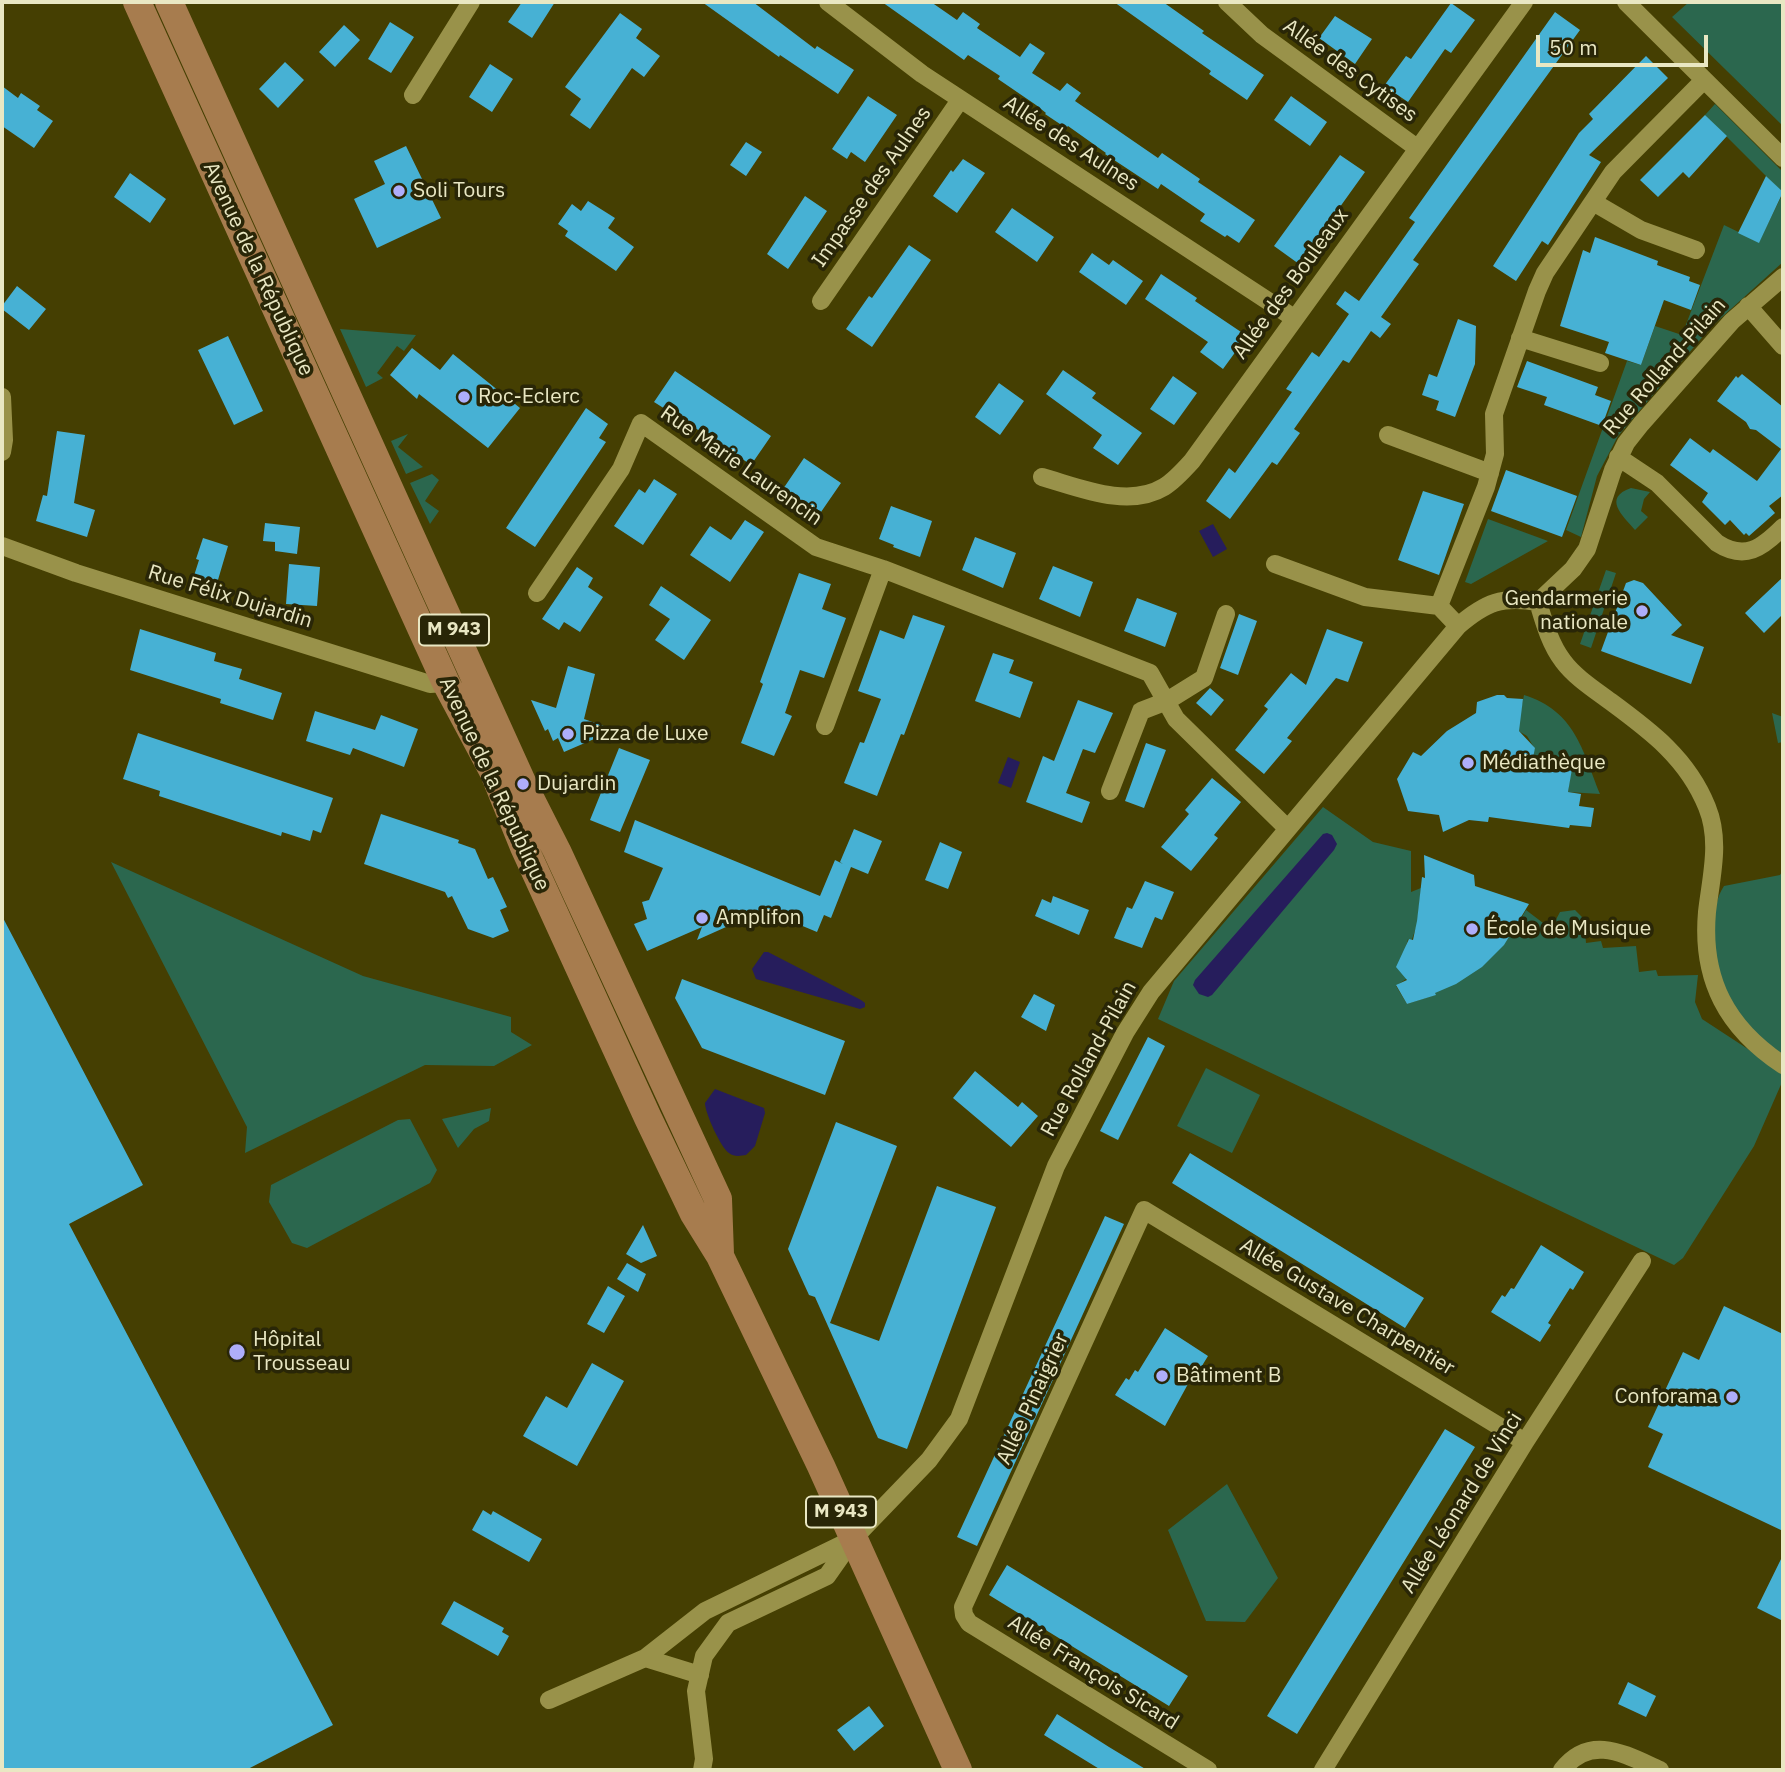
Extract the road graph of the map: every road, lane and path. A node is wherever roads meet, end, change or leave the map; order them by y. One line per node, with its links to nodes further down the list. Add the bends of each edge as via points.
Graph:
1 (137, 2): 37 (main road, Avenue de la République / M 943)
2 (169, 2): 44 (main road, Avenue de la République / M 943, via 523,784 718,1199)
3 (471, 2): 9 (street)
4 (828, 2): 10 (street, Allée des Aulnes)
5 (1227, 2): 11 (street, Allée des Cytises, via 1262,35)
6 (1524, 2): 11 (street, Allée des Bouleaux)
7 (1626, 2): 8 (street)
8 (1704, 80): 12 (street); 13 (street, via 1621,163)
9 (414, 95)
10 (960, 100): 16 (street, Impasse des Aulnes); 18 (street, Allée des Aulnes)
11 (1417, 148): 18 (street, Allée des Bouleaux)
12 (1783, 158)
13 (1594, 202): 14 (street, via 1641,230); 19 (street, via 1545,274)
14 (1696, 250)
15 (1783, 277): 17 (street, Rue Rolland-Pilain)
16 (821, 301)
17 (1748, 306): 20 (street); 25 (street, Rue Rolland-Pilain, via 1641,424)
18 (1294, 318): 27 (street, Allée des Bouleaux, via 1192,461 1163,488 1130,496 1108,494)
19 (1520, 338): 21 (street); 26 (street, via 1494,414)
20 (1783, 346)
21 (1600, 363)
22 (2, 397): 24 (street)
23 (1388, 435): 26 (street)
24 (2, 452)
25 (1618, 457): 28 (street, via 1657,484 1725,549 1753,550); 33 (street, Rue Rolland-Pilain, via 1582,559)
26 (1490, 473): 34 (street)
27 (1042, 477)
28 (1783, 527)
29 (2, 546): 37 (street, Rue Félix Dujardin, via 430,684)
30 (1275, 564): 34 (street, via 1365,597)
31 (883, 569): 32 (street, Rue Marie Laurencin, via 816,547 641,423 621,469); 38 (street, Rue Marie Laurencin, via 1150,673); 39 (street)
32 (537, 593)
33 (1538, 602): 36 (street, via 1490,603); 42 (street, via 1563,661 1663,741 1703,797 1715,851 1707,936 1712,979 1746,1036)
34 (1439, 606): 36 (street)
35 (1226, 614): 38 (street, via 1204,678)
36 (1464, 621): 41 (street, Rue Rolland-Pilain)
37 (446, 683): 44 (main road, Avenue de la République / M 943, via 494,773 648,1118 694,1214)
38 (1167, 701): 40 (street, via 1141,712); 41 (street, Rue Marie Laurencin, via 1176,719)
39 (825, 726)
40 (1110, 791)
41 (1287, 828): 47 (street, Rue Rolland-Pilain, via 1174,961 1125,1033 1056,1166 959,1419 929,1460)
42 (1783, 1065)
43 (1144, 1210): 46 (street, Allée Gustave Charpentier); 48 (street, Allée Pinaigrier)
44 (720, 1256): 47 (main road, Avenue de la République / M 943)
45 (1642, 1261): 46 (street, Allée Léonard de Vinci)
46 (1525, 1442): 55 (street, Allée Léonard de Vinci)
47 (853, 1539): 49 (street, via 705,1611); 50 (street, via 827,1576 728,1623 704,1656); 53 (main road, Avenue de la République / M 943)
48 (963, 1607): 54 (street, Allée François Sicard, via 969,1623)
49 (645, 1658): 50 (street); 51 (street)
50 (700, 1675): 52 (street, via 696,1691)
51 (549, 1700)
52 (702, 1770)
53 (958, 1770)
54 (1208, 1770)
55 (1322, 1770)
56 (1562, 1770): 57 (street, via 1574,1757 1608,1750)
57 (1660, 1770)

